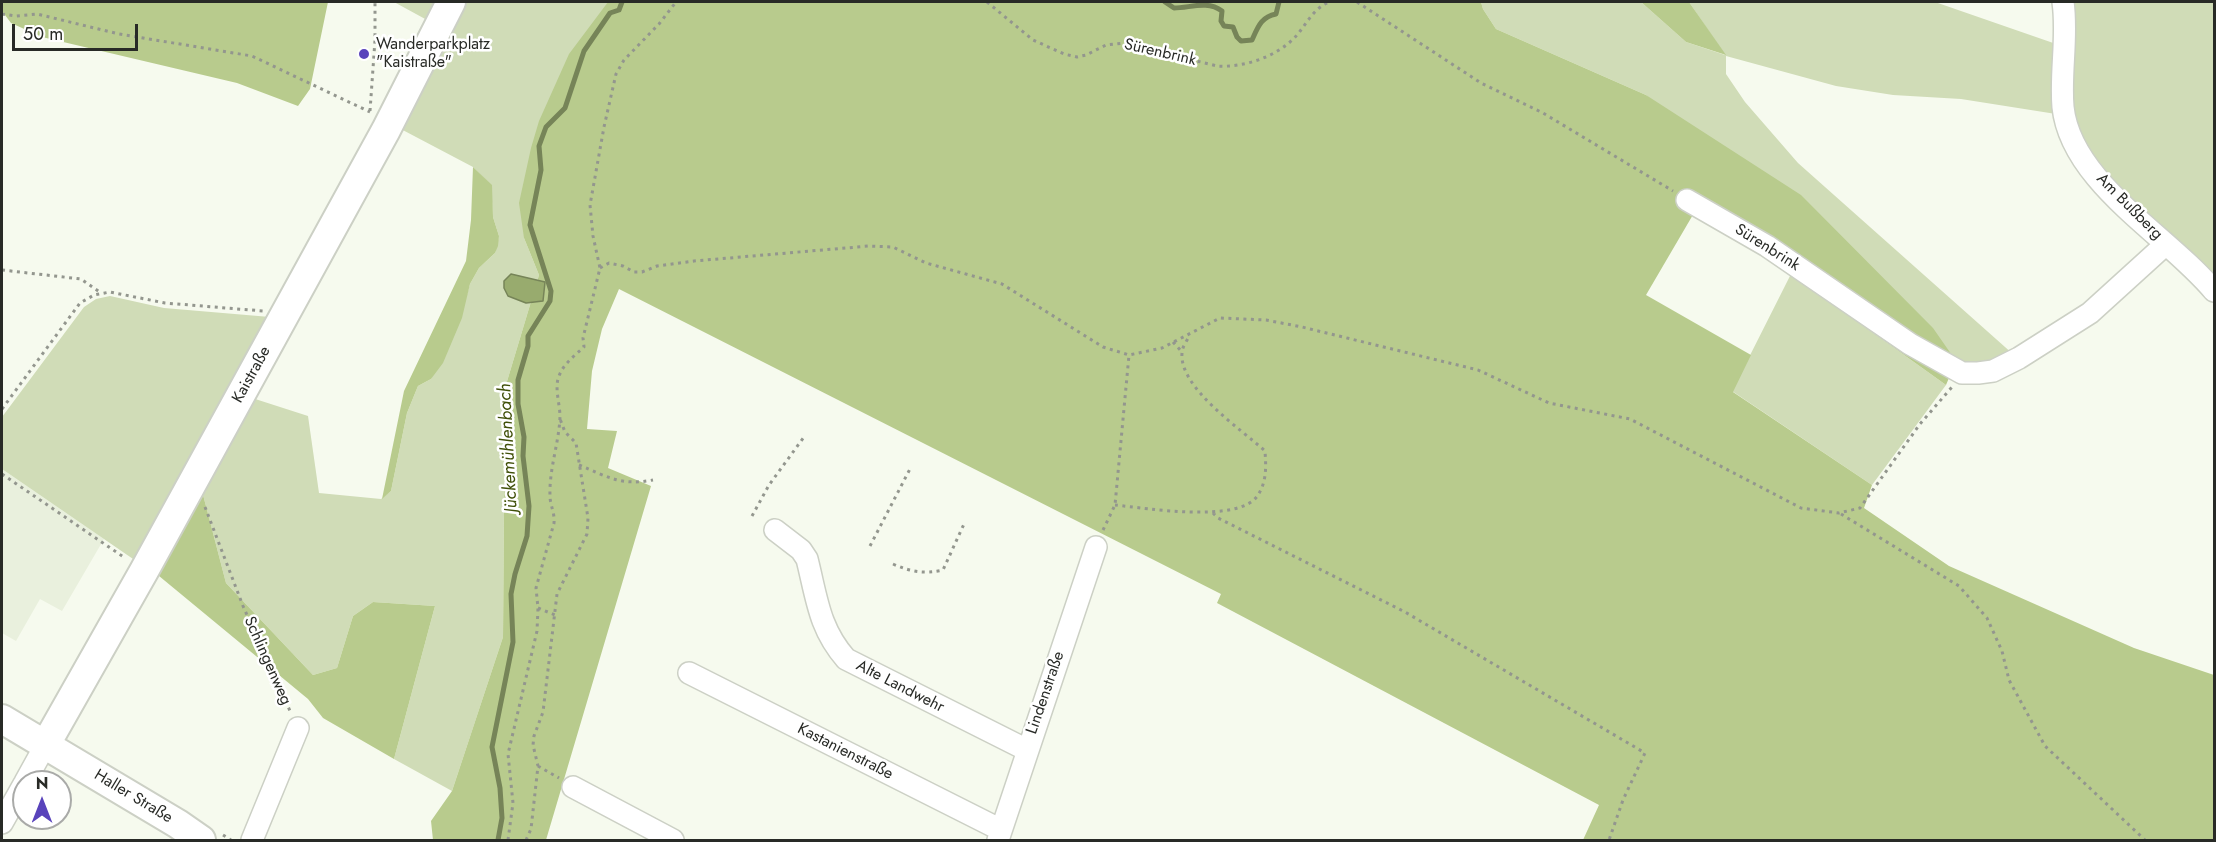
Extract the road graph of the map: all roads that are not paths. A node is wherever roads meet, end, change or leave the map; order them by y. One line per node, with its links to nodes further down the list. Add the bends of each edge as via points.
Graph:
1 (451, 2): 11 (street, Kaistraße, via 386,130)
2 (2063, 2): 4 (street, Am Bußberg, via 2063,107 2069,132 2080,155 2104,186)
3 (1687, 200): 4 (street, Sürenbrink, via 1767,246 1910,344 1962,373 1993,371 2019,358 2090,313)
4 (2166, 244): 5 (street, Am Bußberg)
5 (2214, 291)
6 (775, 530): 12 (street, Alte Landwehr, via 801,550 807,560 824,627 846,659)
7 (1096, 547): 12 (street, Lindenstraße)
8 (689, 673): 17 (street, Kastanienstraße)
9 (2, 719): 11 (street, Haller Straße)
10 (298, 728): 19 (street)
11 (46, 744): 13 (street); 18 (street, Haller Straße)
12 (1027, 750): 17 (street, Lindenstraße)
13 (32, 770)
14 (573, 786): 20 (street)
15 (12, 806): 16 (street)
16 (2, 824)
17 (1000, 835)
18 (201, 840)
19 (252, 840)
20 (673, 840)

